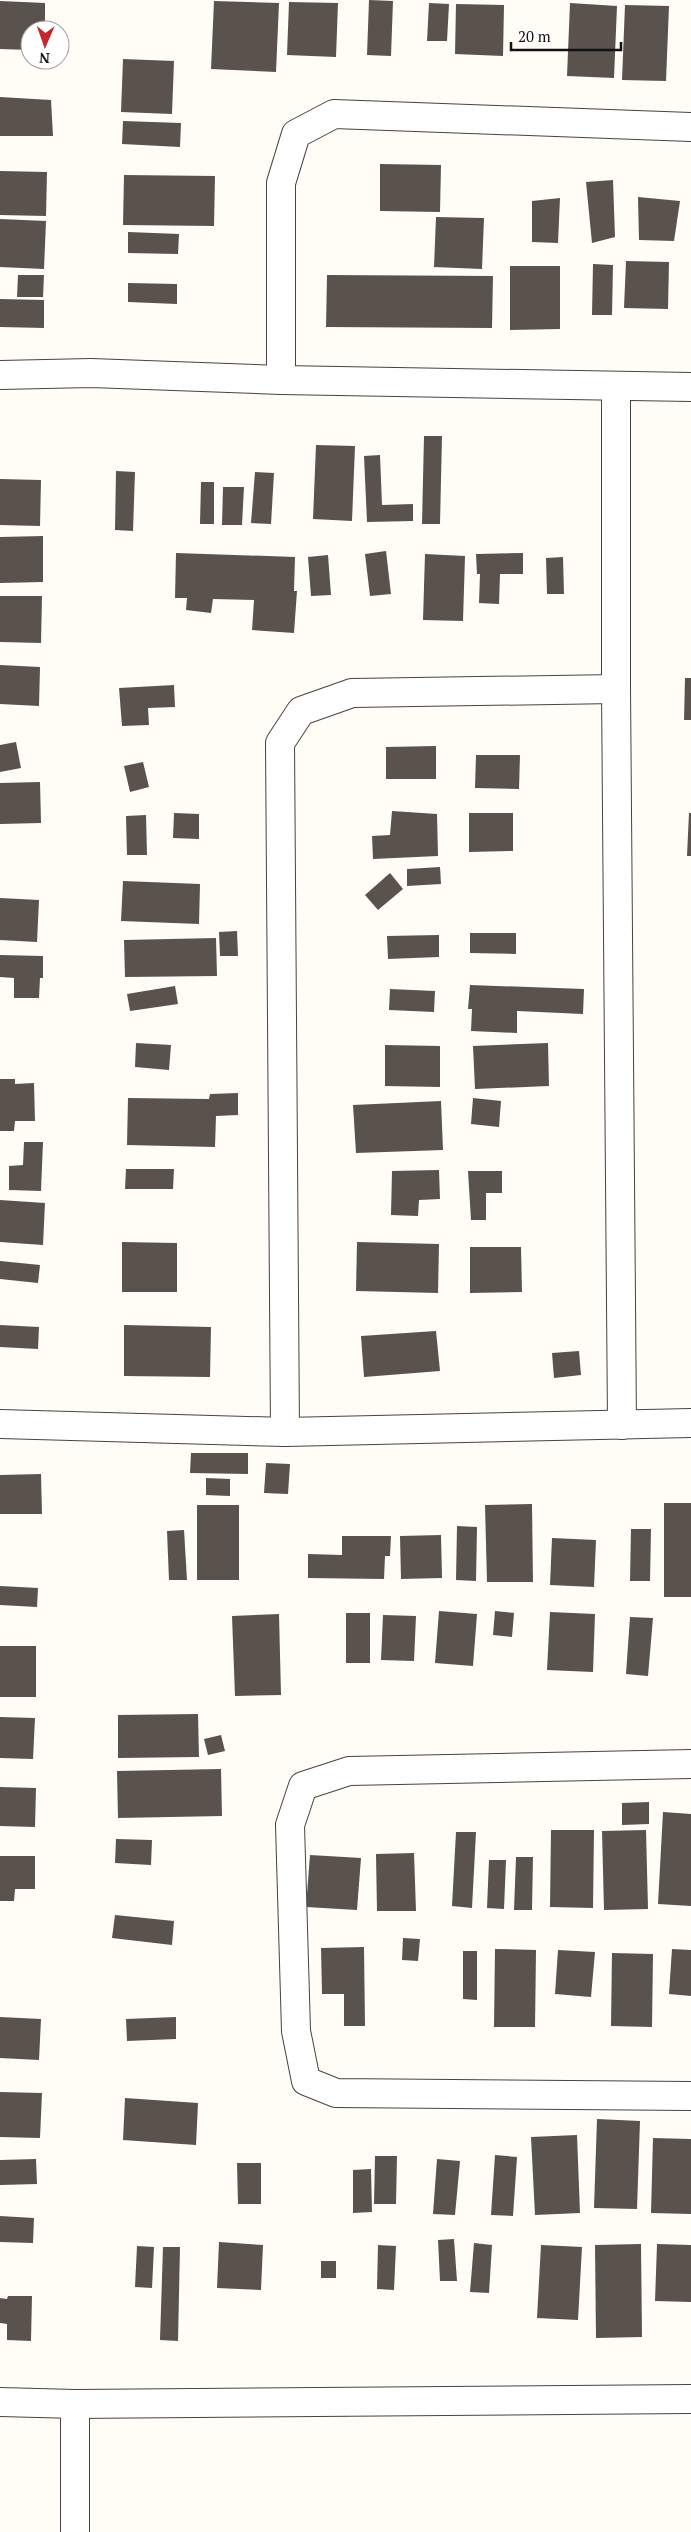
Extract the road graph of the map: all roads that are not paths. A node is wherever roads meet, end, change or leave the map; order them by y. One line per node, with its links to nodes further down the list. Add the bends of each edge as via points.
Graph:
1 (691, 127): 3 (street, via 334,114 296,134 281,182)
2 (0, 375): 3 (street, via 91,373)
3 (281, 380): 4 (street)
4 (616, 387): 5 (street); 6 (street)
5 (691, 387)
6 (616, 689): 9 (street); 10 (street, via 352,693 301,710 280,744)
7 (691, 1423): 9 (street)
8 (0, 1424): 10 (street)
9 (622, 1425): 10 (street)
10 (284, 1432)
11 (691, 1764): 12 (street, via 349,1771 303,1786 290,1825 296,2031 306,2081 336,2093)
12 (691, 2096)
13 (691, 2399): 15 (street)
14 (0, 2402): 15 (street)
15 (75, 2404): 16 (street)
16 (75, 2532)

